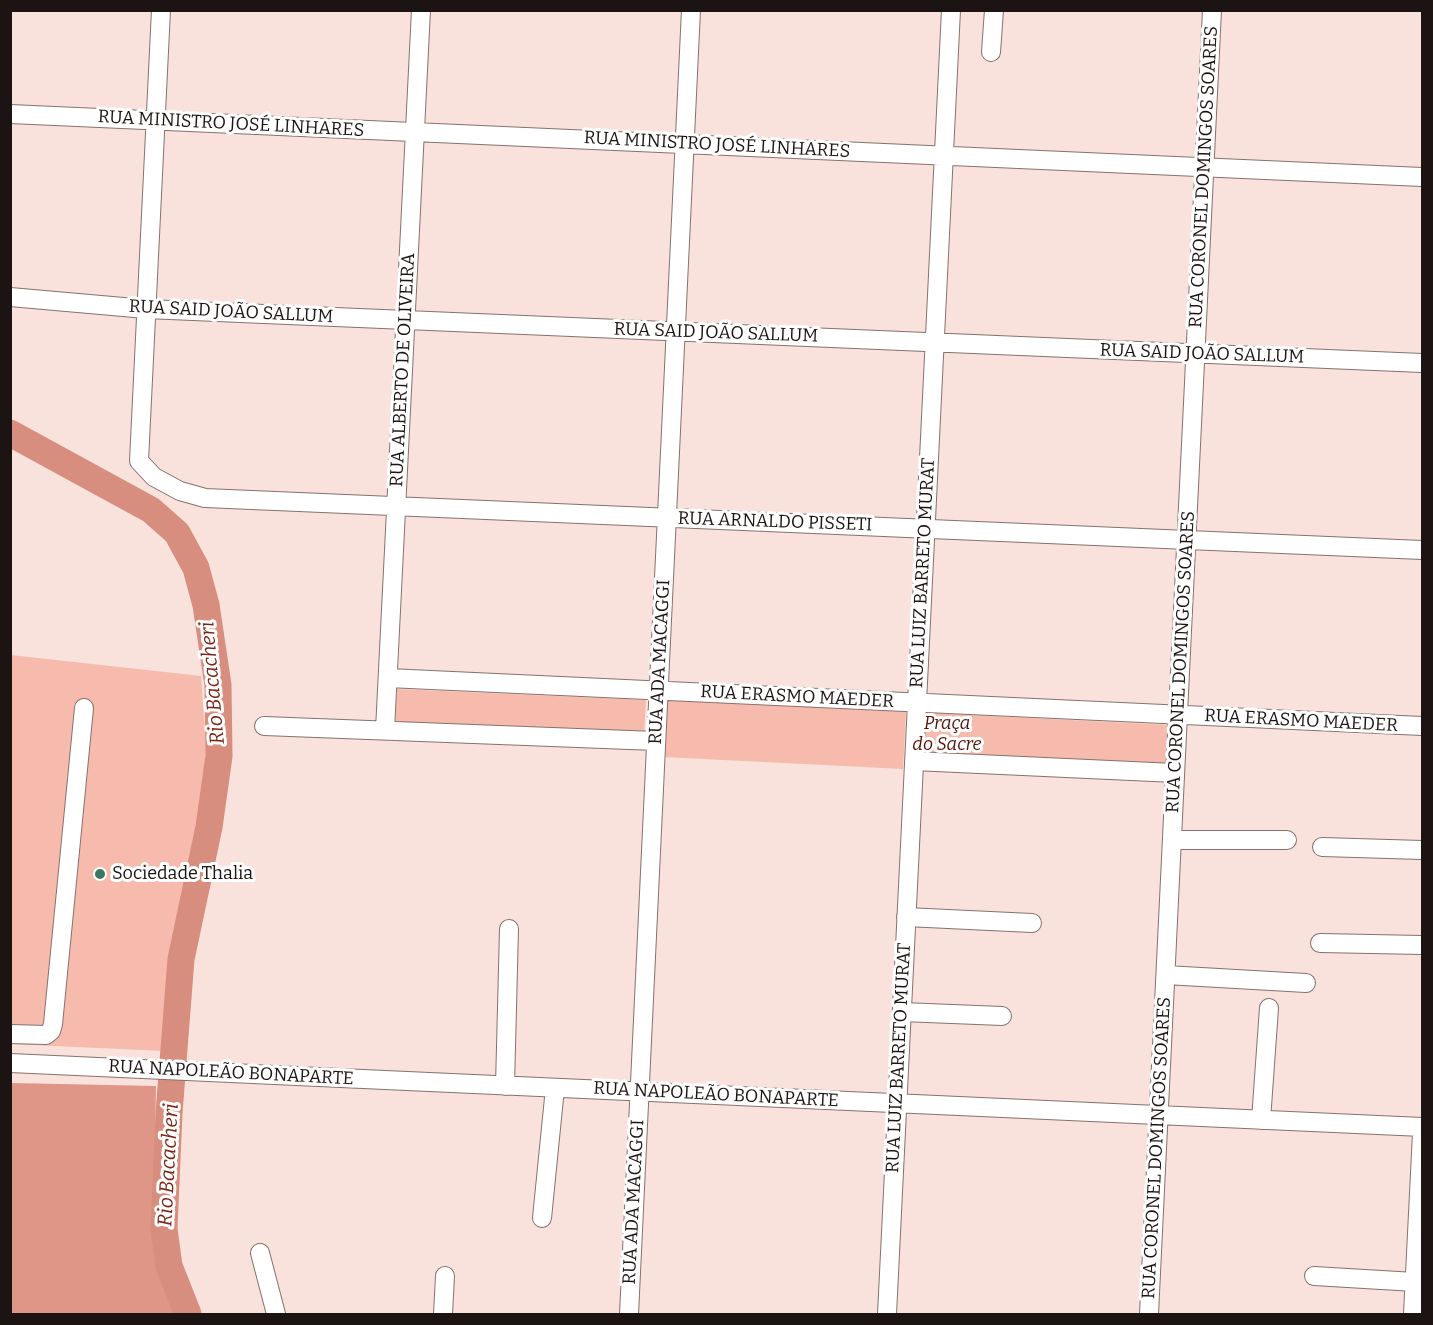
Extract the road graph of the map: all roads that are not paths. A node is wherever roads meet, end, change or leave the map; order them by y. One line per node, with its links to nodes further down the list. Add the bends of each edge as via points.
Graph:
1 (161, 10): 9 (street)
2 (422, 10): 10 (street, RUA ALBERTO DE OLIVEIRA)
3 (691, 10): 11 (street, RUA ADA MACAGGI)
4 (951, 10): 12 (street, RUA LUIZ BARRETO MURAT)
5 (994, 10): 7 (street)
6 (1212, 10): 13 (street, RUA CORONEL DOMINGOS SOARES)
7 (991, 52)
8 (10, 114): 9 (street, RUA MINISTRO JOSÉ LINHARES)
9 (156, 120): 10 (street, RUA MINISTRO JOSÉ LINHARES); 16 (street)
10 (415, 132): 11 (street, RUA MINISTRO JOSÉ LINHARES); 17 (street, RUA ALBERTO DE OLIVEIRA)
11 (685, 144): 12 (street, RUA MINISTRO JOSÉ LINHARES); 18 (street, RUA ADA MACAGGI)
12 (944, 155): 13 (street, RUA MINISTRO JOSÉ LINHARES); 19 (street, RUA LUIZ BARRETO MURAT)
13 (1205, 167): 14 (street, RUA MINISTRO JOSÉ LINHARES); 20 (street, RUA CORONEL DOMINGOS SOARES)
14 (1422, 177)
15 (10, 297): 16 (street, RUA SAID JOÃO SALLUM)
16 (146, 309): 17 (street, RUA SAID JOÃO SALLUM); 22 (street, RUA ARNALDO PISSETI, via 139,461 144,470 166,485 205,498)
17 (406, 320): 18 (street, RUA SAID JOÃO SALLUM); 22 (street, RUA ALBERTO DE OLIVEIRA)
18 (676, 332): 19 (street, RUA SAID JOÃO SALLUM); 23 (street, RUA ADA MACAGGI)
19 (935, 342): 20 (street, RUA SAID JOÃO SALLUM); 24 (street, RUA LUIZ BARRETO MURAT)
20 (1196, 354): 21 (street, RUA SAID JOÃO SALLUM); 25 (street, RUA CORONEL DOMINGOS SOARES)
21 (1422, 363)
22 (396, 506): 23 (street, RUA ARNALDO PISSETI); 27 (street, RUA ALBERTO DE OLIVEIRA)
23 (667, 518): 24 (street, RUA ARNALDO PISSETI); 28 (street, RUA ADA MACAGGI)
24 (926, 529): 25 (street, RUA ARNALDO PISSETI); 29 (street, RUA LUIZ BARRETO MURAT)
25 (1186, 540): 26 (street, RUA ARNALDO PISSETI); 31 (street, RUA CORONEL DOMINGOS SOARES)
26 (1422, 550)
27 (388, 678): 28 (street, RUA ERASMO MAEDER); 34 (street, RUA ALBERTO DE OLIVEIRA)
28 (659, 690): 29 (street, RUA ERASMO MAEDER); 35 (street, RUA ADA MACAGGI)
29 (917, 703): 31 (street, RUA ERASMO MAEDER); 36 (street, RUA LUIZ BARRETO MURAT)
30 (84, 708): 52 (street, via 53,1024 46,1035)
31 (1178, 715): 33 (street, RUA ERASMO MAEDER); 37 (street, RUA CORONEL DOMINGOS SOARES)
32 (264, 726): 34 (street)
33 (1422, 726)
34 (385, 730): 35 (street)
35 (656, 741): 56 (street, RUA ADA MACAGGI)
36 (914, 761): 37 (street); 42 (street, RUA LUIZ BARRETO MURAT)
37 (1175, 773): 38 (street, RUA CORONEL DOMINGOS SOARES)
38 (1172, 840): 39 (street); 47 (street, RUA CORONEL DOMINGOS SOARES)
39 (1287, 840)
40 (1322, 847): 41 (street)
41 (1422, 850)
42 (906, 917): 43 (street); 50 (street, RUA LUIZ BARRETO MURAT)
43 (1032, 923)
44 (509, 930): 54 (street)
45 (1320, 943): 46 (street)
46 (1422, 945)
47 (1166, 975): 48 (street); 58 (street, RUA CORONEL DOMINGOS SOARES)
48 (1306, 983)
49 (1269, 1008): 59 (street)
50 (902, 1012): 51 (street); 57 (street, RUA LUIZ BARRETO MURAT)
51 (1002, 1016)
52 (10, 1034)
53 (10, 1063): 54 (street, RUA NAPOLEÃO BONAPARTE)
54 (505, 1086): 55 (street, RUA NAPOLEÃO BONAPARTE)
55 (555, 1088): 56 (street, RUA NAPOLEÃO BONAPARTE); 62 (street)
56 (639, 1092): 57 (street, RUA NAPOLEÃO BONAPARTE); 69 (street, RUA ADA MACAGGI)
57 (897, 1103): 58 (street, RUA NAPOLEÃO BONAPARTE); 70 (street, RUA LUIZ BARRETO MURAT)
58 (1159, 1115): 59 (street, RUA NAPOLEÃO BONAPARTE); 71 (street, RUA CORONEL DOMINGOS SOARES)
59 (1261, 1120): 60 (street, RUA NAPOLEÃO BONAPARTE)
60 (1422, 1127)
61 (1422, 1133): 66 (street)
62 (542, 1218)
63 (260, 1253): 67 (street)
64 (445, 1276): 68 (street)
65 (1314, 1276): 66 (street)
66 (1415, 1282): 72 (street)
67 (276, 1314)
68 (443, 1314)
69 (628, 1314)
70 (887, 1314)
71 (1149, 1314)
72 (1413, 1314)

